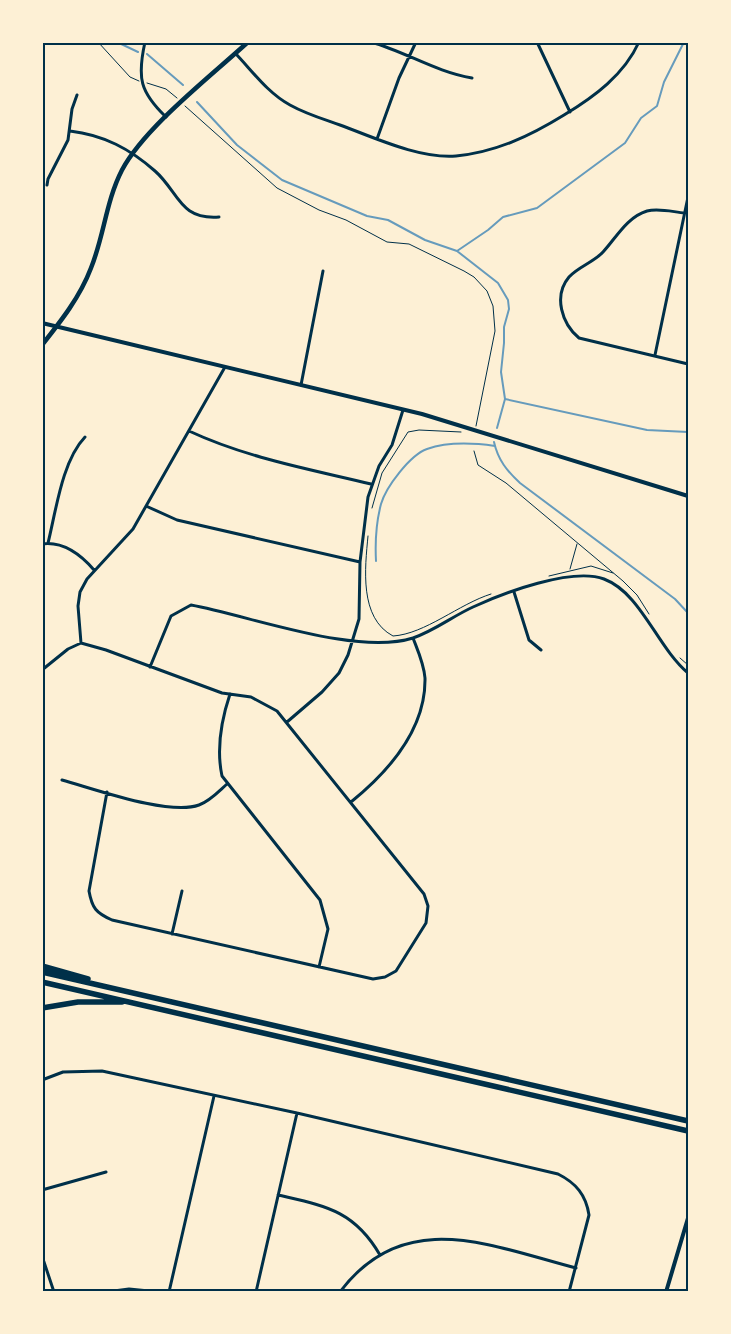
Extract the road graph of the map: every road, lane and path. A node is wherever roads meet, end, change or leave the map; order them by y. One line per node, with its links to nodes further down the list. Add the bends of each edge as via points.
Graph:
1 (98, 42): 11 (path, via 130,77)
2 (145, 42): 11 (street)
3 (248, 42): 8 (main road)
4 (371, 42): 9 (street)
5 (416, 42): 9 (street)
6 (537, 42): 14 (street)
7 (639, 42): 14 (street, via 625,66)
8 (236, 54): 13 (main road); 17 (street, via 262,83 290,105)
9 (409, 56): 10 (street, via 434,68); 17 (street)
10 (472, 78)
11 (142, 82): 13 (path, via 166,89); 15 (street, via 147,96)
12 (77, 95): 16 (street)
13 (182, 102): 15 (main road); 32 (path, via 277,188 387,242 409,244 464,270 487,291 493,306 495,331)
14 (570, 112): 17 (street, via 514,142 454,156 399,147)
15 (166, 117): 18 (main road)
16 (70, 131): 18 (street, via 104,138); 19 (street)
17 (377, 139)
18 (132, 155): 22 (street, via 154,170 169,185 182,206 196,216); 25 (main road, via 115,184 92,266 82,288)
19 (47, 185)
20 (688, 197): 21 (street)
21 (685, 213): 27 (street); 27 (street, via 647,211 635,218 624,226 601,254 569,277 563,288 564,319 570,331 579,338)
22 (219, 217)
23 (323, 271): 30 (street)
24 (42, 323): 25 (street)
25 (56, 326): 26 (main road); 29 (street)
26 (42, 345)
27 (655, 355): 28 (street)
28 (688, 364)
29 (225, 367): 30 (street); 33 (street)
30 (302, 385): 31 (street)
31 (403, 410): 32 (street); 37 (street, via 392,445)
32 (474, 430): 38 (street)
33 (189, 431): 37 (street, via 227,448); 39 (street)
34 (465, 432): 40 (path, via 408,432 382,473)
35 (85, 437): 42 (street, via 75,448 68,466)
36 (474, 451): 43 (path, via 478,465 506,483)
37 (371, 484): 45 (street)
38 (688, 496)
39 (146, 506): 45 (street, via 177,520); 47 (street, via 133,529)
40 (370, 514)
41 (369, 531): 51 (path, via 366,582 369,607 393,636 424,626)
42 (48, 543): 44 (street); 47 (street, via 70,549)
43 (578, 543): 46 (path); 48 (path)
44 (42, 544)
45 (360, 562): 54 (street, via 359,619)
46 (570, 569): 48 (path, via 591,566); 49 (path)
47 (94, 570): 55 (street, via 80,592)
48 (614, 573): 52 (path, via 637,595)
49 (548, 576)
50 (514, 592): 53 (street, via 473,607); 56 (street, via 529,640); 61 (street, via 575,575 605,579 628,595 667,652)
51 (494, 593)
52 (651, 617)
53 (412, 638): 54 (street, via 386,643); 67 (street, via 425,676 418,717 389,767)
54 (352, 642): 59 (street, via 191,605 171,616); 63 (street, via 339,673)
55 (81, 643): 59 (street); 60 (street)
56 (541, 650)
57 (679, 657): 58 (path)
58 (688, 666)
59 (150, 667): 62 (street)
60 (42, 670)
61 (688, 673)
62 (230, 694): 63 (street, via 258,700 277,711); 65 (street, via 220,731 219,760)
63 (287, 722): 67 (street)
64 (62, 780): 66 (street)
65 (227, 784): 66 (street, via 208,801 187,808 170,808); 71 (street, via 320,900 328,929)
66 (107, 792): 69 (street, via 90,891 91,904 96,913 112,920)
67 (351, 802): 71 (street, via 424,894 428,906 426,922 396,971 385,977 373,979)
68 (182, 891): 69 (street)
69 (172, 934): 71 (street)
70 (42, 966): 74 (highway)
71 (319, 967)
72 (42, 972): 74 (highway)
73 (42, 982): 75 (highway)
74 (113, 988): 80 (highway)
75 (126, 1002): 76 (highway, via 78,1002); 81 (highway)
76 (42, 1008)
77 (42, 1080): 78 (street, via 63,1072 102,1071)
78 (214, 1096): 79 (street); 92 (street)
79 (297, 1113): 84 (street); 88 (street, via 558,1174 576,1186 587,1203 589,1215)
80 (688, 1120)
81 (688, 1131)
82 (106, 1172): 83 (street)
83 (42, 1190)
84 (278, 1195): 86 (street, via 326,1206 344,1215 360,1227); 93 (street)
85 (688, 1218): 96 (street)
86 (380, 1255): 88 (street, via 423,1239 449,1238); 94 (street, via 354,1275)
87 (42, 1256): 89 (street)
88 (576, 1268): 95 (street)
89 (54, 1292)
90 (106, 1292): 91 (street, via 129,1289)
91 (159, 1292)
92 (169, 1292)
93 (256, 1292)
94 (340, 1292)
95 (570, 1292)
96 (666, 1292)

